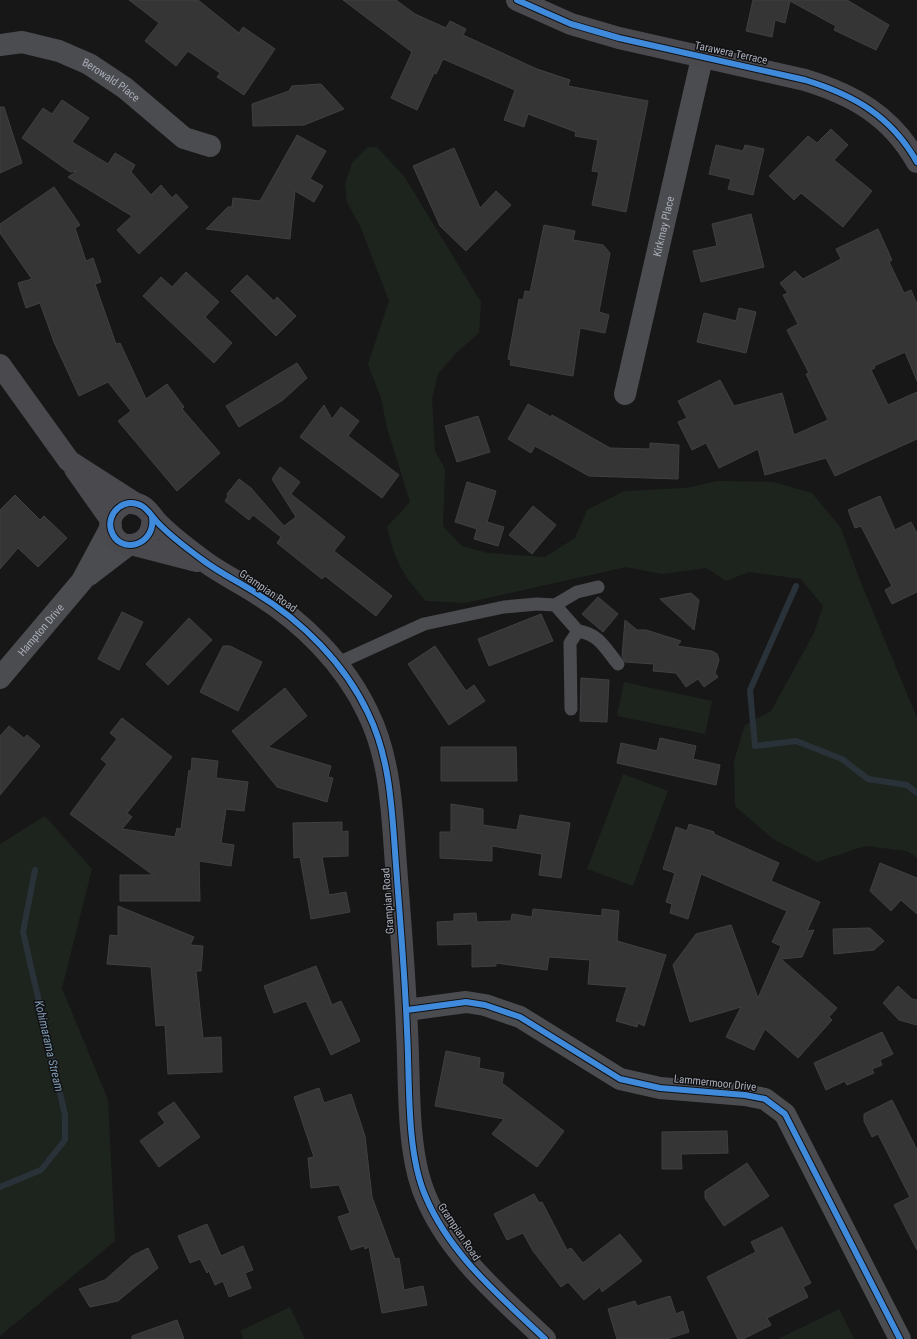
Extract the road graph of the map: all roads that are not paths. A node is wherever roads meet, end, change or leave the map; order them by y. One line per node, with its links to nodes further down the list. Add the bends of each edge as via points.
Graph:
1 (517, 0): 3 (street, Tarawera Terrace, via 571,24)
2 (0, 45): 4 (street, Berowald Place, via 22,42 59,51 89,64 125,88 184,138)
3 (702, 58): 5 (street, Tarawera Terrace, via 805,80 848,95 884,120 899,135); 7 (street, Kirkmay Place)
4 (210, 146)
5 (917, 162)
6 (0, 365): 8 (street, Grampian Road)
7 (625, 394)
8 (69, 460): 9 (street, Grampian Road); 10 (street, Grampian Road)
9 (144, 511): 10 (street, via 122,505 117,509); 11 (street, via 151,531 142,542); 12 (street, Grampian Road)
10 (111, 524): 11 (street, via 116,539); 13 (street, Hampton Drive)
11 (132, 545): 12 (street, Grampian Road); 13 (street, Hampton Drive)
12 (206, 563): 17 (street, Grampian Road, via 285,613 311,635)
13 (82, 581): 19 (street, Hampton Drive)
14 (598, 587): 15 (lane, via 577,592)
15 (555, 605): 16 (lane); 17 (lane, via 504,607 424,624)
16 (578, 631): 18 (lane, via 589,633 599,640); 20 (lane, via 570,643)
17 (336, 664): 21 (street, Grampian Road, via 363,702 378,734 389,782)
18 (618, 664)
19 (0, 678)
20 (571, 709)
21 (407, 1010): 22 (street, Grampian Road, via 413,1154 424,1194 438,1223 473,1270); 23 (street, Lammermoor Drive, via 466,1002 485,1005 520,1017 620,1079 660,1088 766,1099 785,1114)
22 (545, 1339)
23 (900, 1339)

